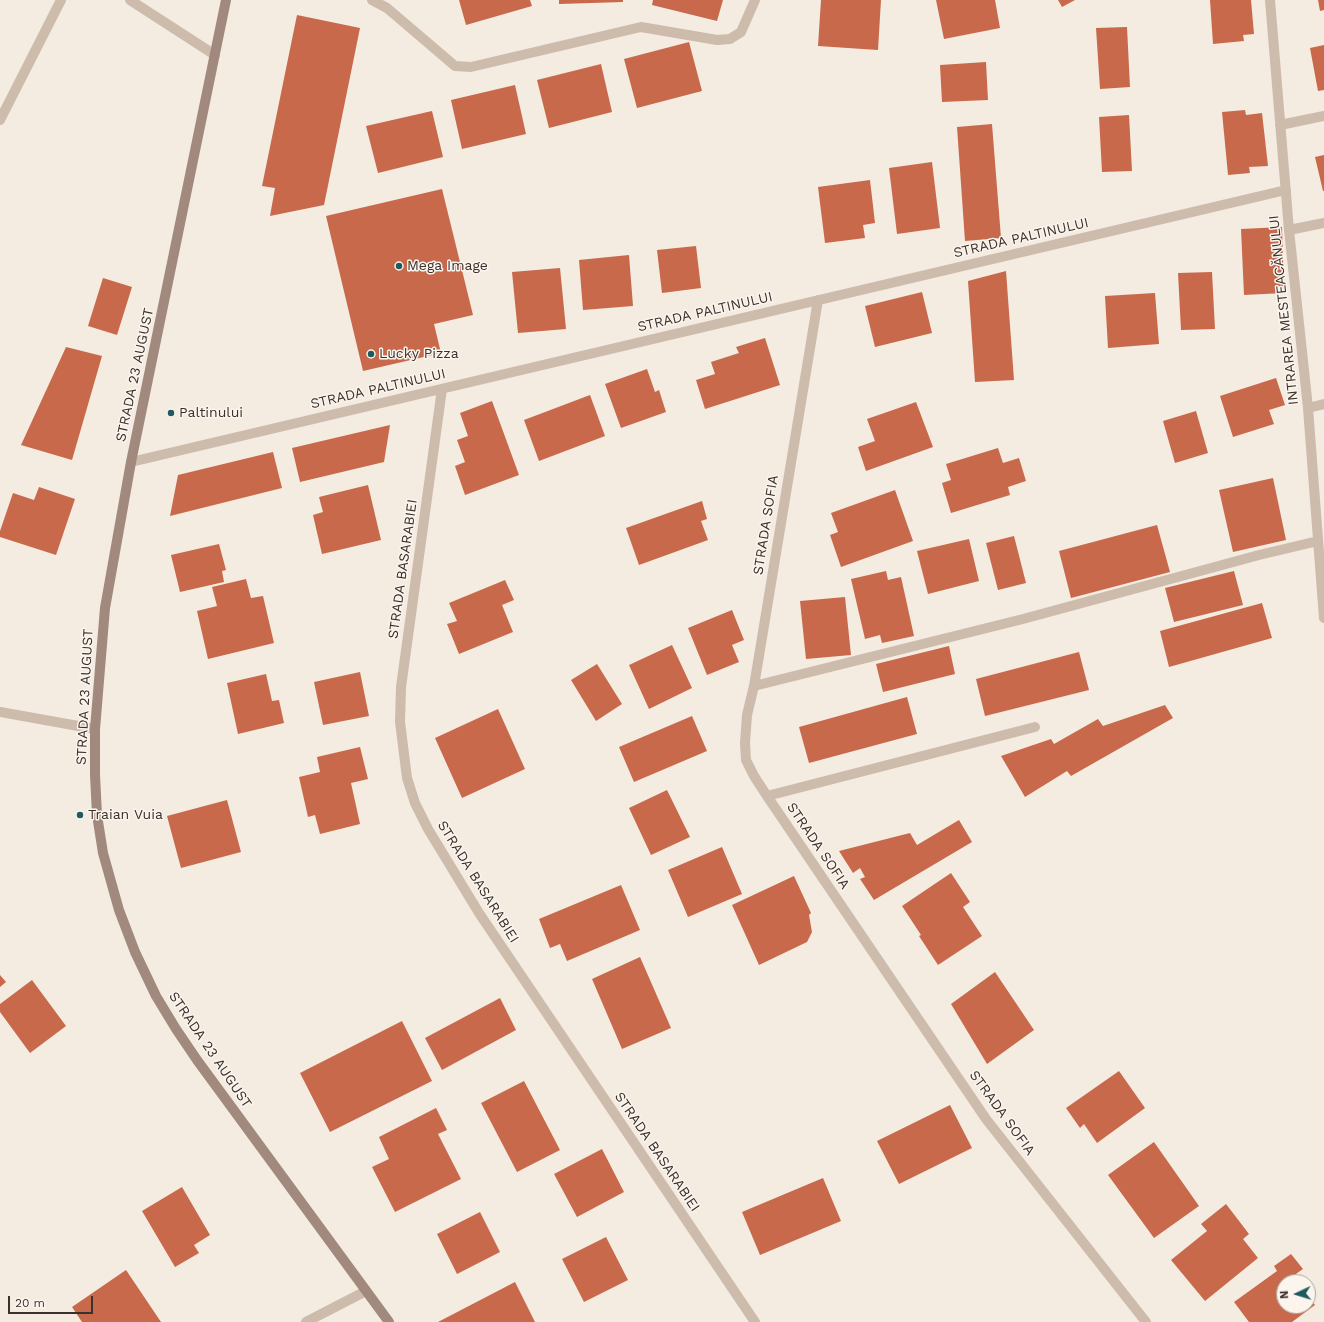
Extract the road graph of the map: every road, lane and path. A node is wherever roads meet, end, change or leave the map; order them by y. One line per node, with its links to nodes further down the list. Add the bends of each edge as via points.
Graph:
1 (61, 0): 9 (street)
2 (130, 0): 7 (street)
3 (226, 0): 7 (main road, STRADA 23 AUGUST)
4 (372, 0): 5 (street, via 387,8 455,66 471,67 640,27 717,40 730,39 741,32)
5 (755, 0)
6 (1270, 0): 10 (street, INTRAREA MESTEACĂNULUI)
7 (215, 55): 18 (main road, STRADA 23 AUGUST)
8 (1324, 116): 10 (street)
9 (0, 120)
10 (1280, 126): 11 (street, INTRAREA MESTEACĂNULUI)
11 (1286, 190): 13 (street, INTRAREA MESTEACĂNULUI); 14 (street, STRADA PALTINULUI)
12 (1324, 223): 13 (street)
13 (1289, 230): 17 (street, INTRAREA MESTEACĂNULUI)
14 (818, 300): 15 (street, STRADA PALTINULUI); 22 (street, STRADA SOFIA)
15 (442, 389): 18 (street, STRADA PALTINULUI); 30 (street, STRADA BASARABIEI, via 401,687 400,722 407,778 415,803 428,830 479,913)
16 (1324, 404): 17 (street)
17 (1308, 408): 19 (street, INTRAREA MESTEACĂNULUI)
18 (131, 462): 25 (main road, STRADA 23 AUGUST, via 105,608)
19 (1318, 541): 20 (street, INTRAREA MESTEACĂNULUI); 22 (street, via 1023,619)
20 (1322, 575): 21 (street, INTRAREA MESTEACĂNULUI)
21 (1324, 618)
22 (754, 686): 26 (street, STRADA SOFIA, via 747,715 746,760)
23 (0, 712): 25 (street)
24 (1035, 727): 26 (street)
25 (95, 729): 27 (main road, STRADA 23 AUGUST, via 97,815 103,853 119,910 156,996 176,1029)
26 (767, 796): 31 (street, STRADA SOFIA, via 986,1119)
27 (366, 1291): 28 (street); 29 (main road, STRADA 23 AUGUST)
28 (306, 1322)
29 (389, 1322)
30 (755, 1322)
31 (1146, 1322)

